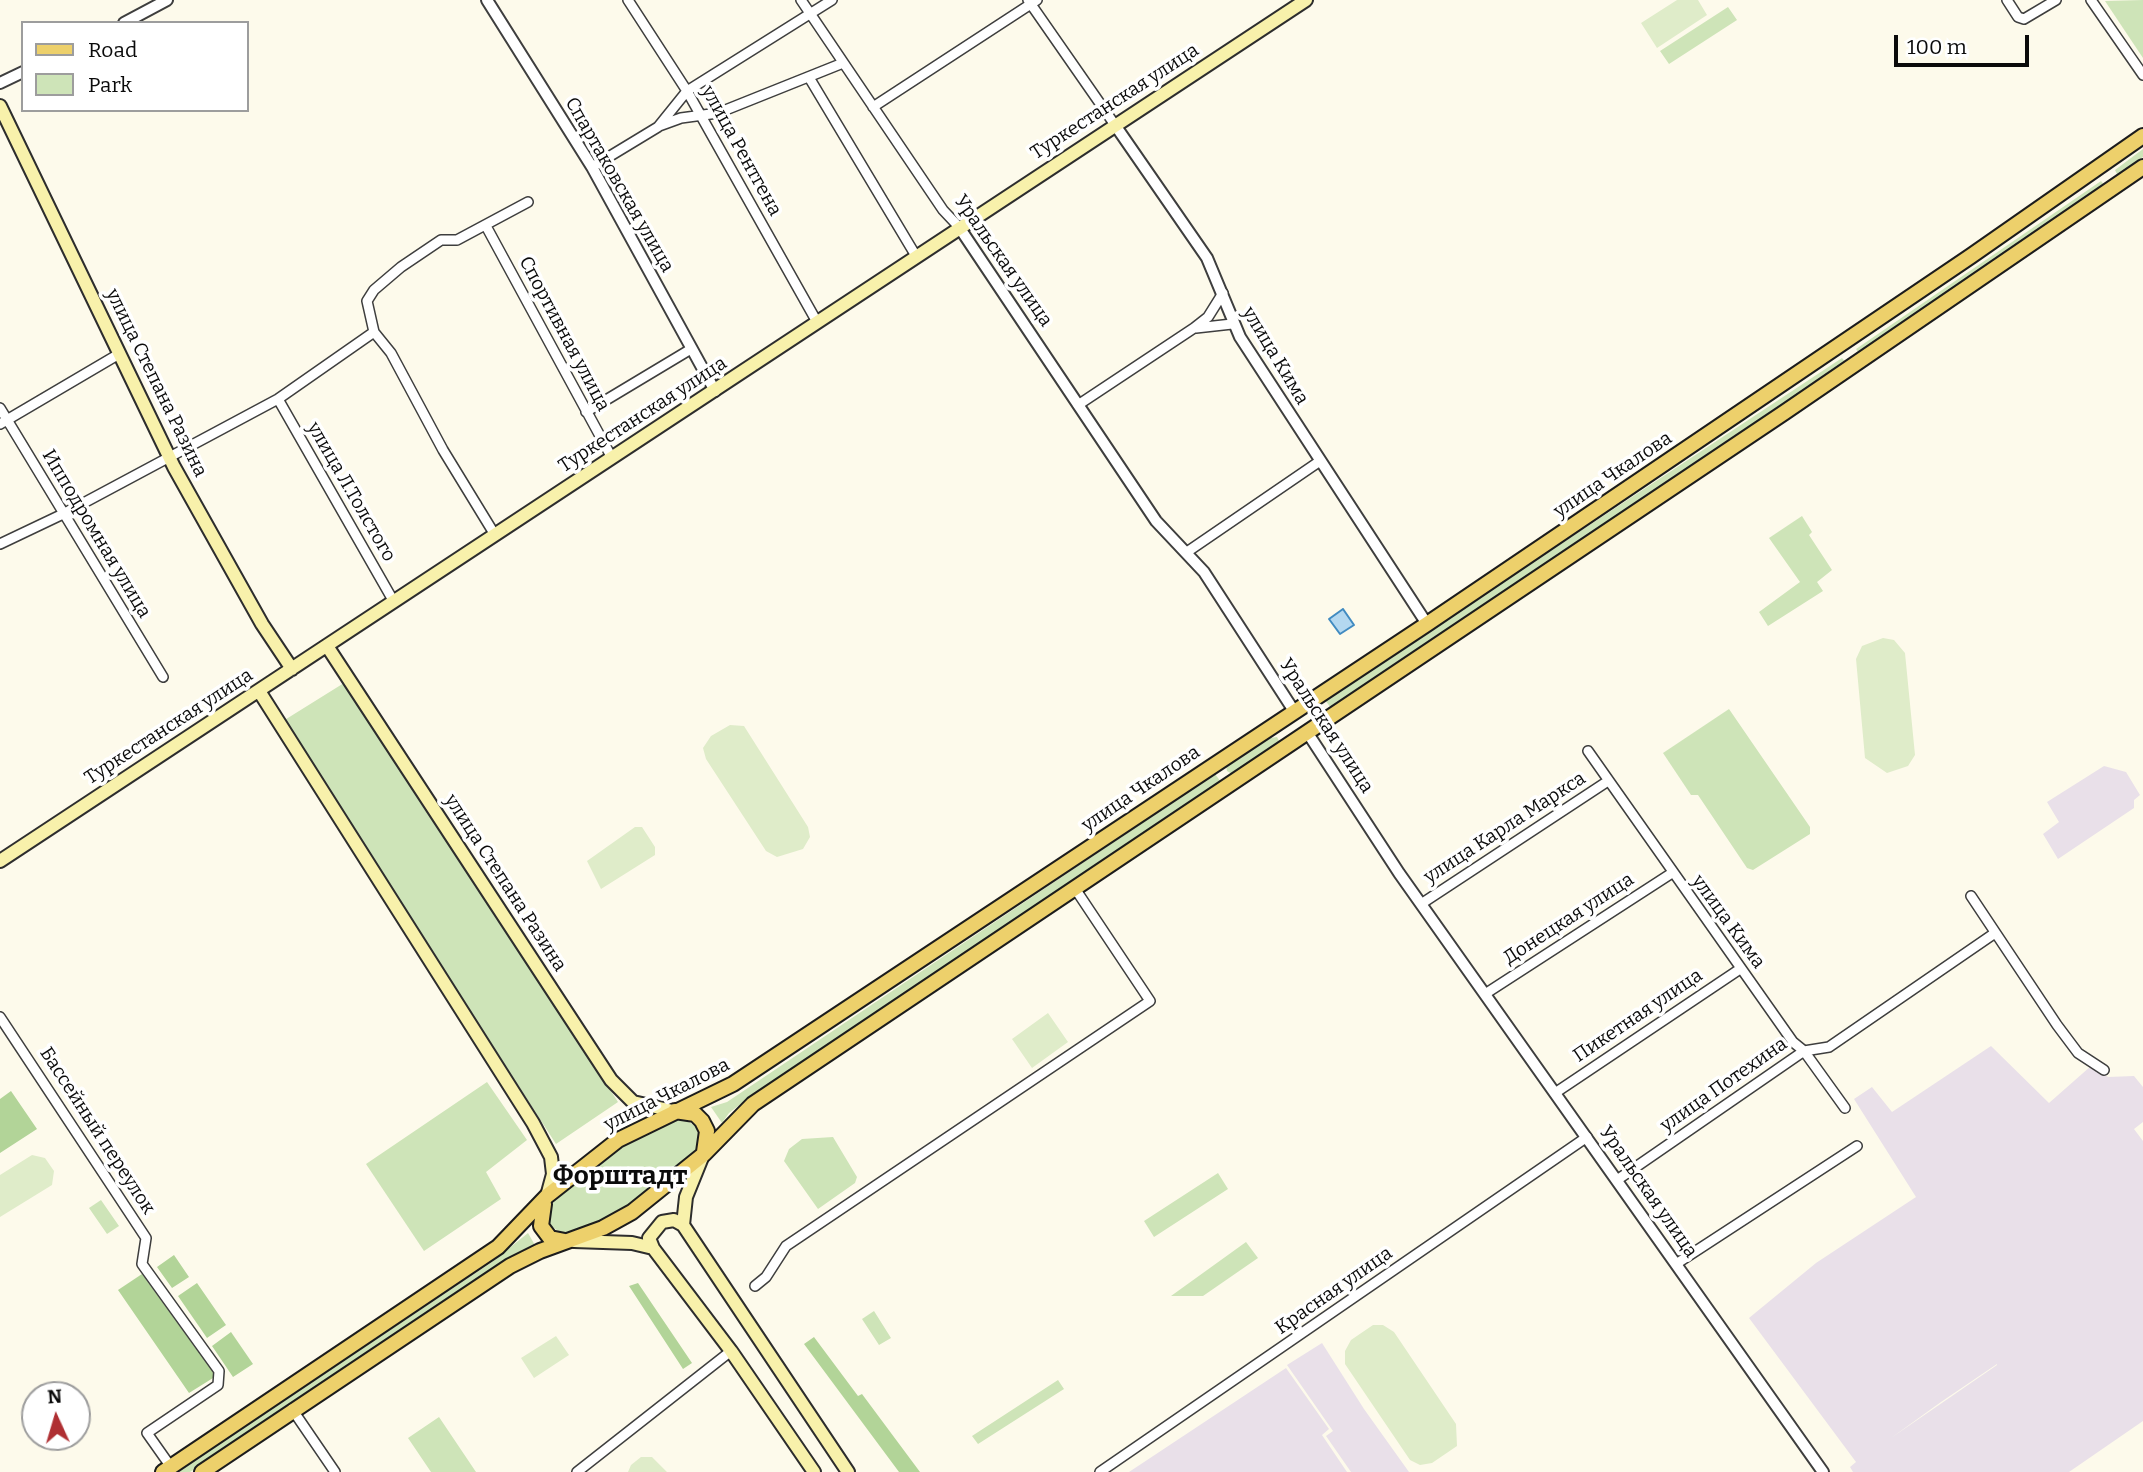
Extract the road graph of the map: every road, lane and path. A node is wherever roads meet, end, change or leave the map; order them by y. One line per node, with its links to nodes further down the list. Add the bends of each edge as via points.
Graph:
1 (167, 0): 12 (street)
2 (487, 0): 26 (street, Спартаковская улица)
3 (628, 0): 18 (street, улица Рентгена)
4 (801, 0): 11 (street, Уральская улица)
5 (832, 0): 11 (street)
6 (1306, 0): 22 (main road, Туркестанская улица)
7 (2007, 0): 8 (street, via 2024,19)
8 (2056, 0)
9 (2091, 0): 15 (street)
10 (1032, 1): 20 (street); 22 (street, улица Кима)
11 (810, 14): 13 (street, Уральская улица); 18 (street)
12 (128, 21)
13 (843, 63): 16 (street); 20 (street, Уральская улица)
14 (21, 73): 17 (street)
15 (2143, 75)
16 (810, 79): 21 (street); 32 (street)
17 (0, 83)
18 (687, 91): 21 (street, улица Рентгена); 23 (street)
19 (0, 106): 40 (main road, улица Степана Разина)
20 (873, 107): 31 (street, Уральская улица)
21 (702, 117): 23 (street, via 681,118); 34 (street, улица Рентгена)
22 (1115, 125): 31 (main road, Туркестанская улица); 33 (street, улица Кима, via 1198,244)
23 (658, 127): 26 (street)
24 (2143, 136): 25 (main road, улица Чкалова)
25 (2102, 166): 28 (main road); 38 (main road, улица Чкалова)
26 (592, 167): 39 (street, Спартаковская улица)
27 (2143, 167): 28 (main road)
28 (2116, 186): 41 (main road)
29 (528, 202): 30 (street)
30 (486, 226): 37 (street, via 457,240 441,240 374,290 367,301); 46 (street, Спортивная улица)
31 (959, 227): 32 (main road, Туркестанская улица); 44 (street, Уральская улица)
32 (916, 256): 34 (main road, Туркестанская улица)
33 (1223, 293): 35 (street, улица Кима); 36 (street, via 1208,317)
34 (817, 322): 42 (main road, Туркестанская улица)
35 (1232, 324): 36 (street); 50 (street, улица Кима)
36 (1194, 328): 44 (street)
37 (374, 332): 43 (street); 52 (street, via 391,353)
38 (1843, 344): 41 (main road); 56 (main road, улица Чкалова)
39 (691, 349): 42 (street, Спартаковская улица); 46 (street)
40 (119, 354): 47 (street); 48 (main road, улица Степана Разина)
41 (1857, 363): 62 (main road)
42 (715, 391): 49 (main road, Туркестанская улица)
43 (278, 399): 48 (street); 55 (street, улица Л.Толстого)
44 (1078, 405): 54 (street, Уральская улица, via 1156,521)
45 (0, 408): 47 (street, Ипподромная улица)
46 (586, 412): 49 (street, Спортивная улица)
47 (3, 421): 51 (street, Ипподромная улица)
48 (169, 456): 51 (street); 58 (main road, улица Степана Разина)
49 (612, 458): 52 (main road, Туркестанская улица)
50 (1320, 461): 54 (street); 56 (street, улица Кима)
51 (63, 514): 53 (street); 59 (street, Ипподромная улица)
52 (495, 535): 55 (main road, Туркестанская улица)
53 (0, 544)
54 (1187, 552): 61 (street, Уральская улица)
55 (394, 602): 57 (main road, Туркестанская улица)
56 (1427, 624): 61 (main road, улица Чкалова)
57 (327, 646): 58 (main road, Туркестанская улица); 80 (main road, улица Степана Разина, via 599,1064 633,1102)
58 (292, 669): 60 (main road, Туркестанская улица)
59 (163, 677)
60 (259, 691): 67 (main road, Туркестанская улица); 85 (main road, via 533,1123 551,1157 553,1174)
61 (1294, 711): 62 (main road, Уральская улица); 64 (main road, улица Чкалова)
62 (1307, 732): 66 (main road); 71 (street, Уральская улица)
63 (1588, 751): 65 (street, улица Кима)
64 (1216, 763): 66 (main road); 80 (main road, улица Чкалова, via 733,1084)
65 (1608, 780): 68 (street, улица Кима); 71 (street, улица Карла Маркса)
66 (1230, 784): 69 (main road)
67 (0, 861)
68 (1672, 873): 73 (street, улица Кима); 74 (street, Донецкая улица)
69 (1076, 890): 83 (main road, via 753,1104); 90 (street, via 1150,1000 797,1238)
70 (1971, 896): 72 (street)
71 (1421, 904): 74 (street, Уральская улица)
72 (1995, 933): 76 (street, улица Потехина, via 1829,1047); 77 (street, via 2078,1053)
73 (1740, 969): 76 (street, улица Кима); 78 (street, Пикетная улица)
74 (1485, 994): 78 (street, Уральская улица)
75 (0, 1017): 93 (street, Бассейный переулок, via 146,1238 142,1264 219,1371 218,1385 147,1433)
76 (1804, 1051): 79 (street, улица Кима); 84 (street, улица Потехина)
77 (2104, 1070)
78 (1555, 1093): 81 (street, Уральская улица)
79 (1845, 1108)
80 (673, 1111): 83 (main road, via 695,1114 702,1121 708,1131); 85 (main road, улица Чкалова, via 618,1140)
81 (1587, 1137): 84 (street, Уральская улица); 99 (street, Красная улица)
82 (1857, 1146): 89 (street)
83 (704, 1154): 86 (main road, via 686,1196); 87 (main road, via 632,1212)
84 (1617, 1180): 89 (street, Уральская улица)
85 (547, 1196): 87 (main road, via 541,1226 550,1238); 93 (main road, улица Чкалова, via 498,1247)
86 (683, 1225): 88 (main road, via 674,1220 662,1222 649,1238); 98 (main road)
87 (570, 1241): 88 (main road, via 632,1242); 92 (main road, via 499,1272)
88 (653, 1248): 91 (main road)
89 (1676, 1264): 100 (street, Уральская улица)
90 (755, 1286)
91 (731, 1351): 96 (street); 97 (main road)
92 (292, 1409): 94 (main road); 95 (street)
93 (167, 1470)
94 (202, 1472)
95 (334, 1472)
96 (577, 1472)
97 (814, 1472)
98 (848, 1472)
99 (1100, 1472)
100 (1823, 1472)

